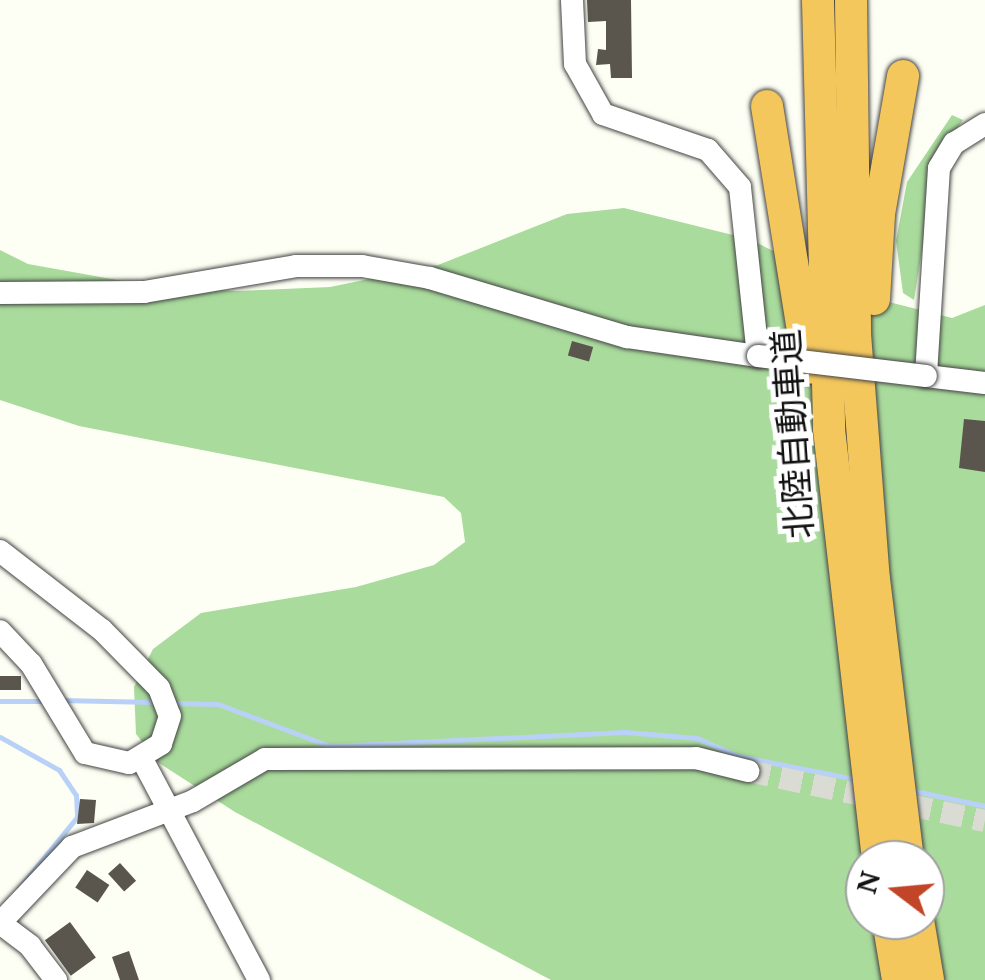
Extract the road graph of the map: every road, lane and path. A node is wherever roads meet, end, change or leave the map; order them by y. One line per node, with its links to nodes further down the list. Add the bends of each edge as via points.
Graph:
1 (572, 0): 8 (street, via 575,64 603,114 708,150 740,187)
2 (818, 0): 12 (highway, 北陸自動車道, via 824,312)
3 (851, 0): 14 (highway, 北陸自動車道, via 855,334)
4 (903, 76): 14 (highway, via 874,283)
5 (768, 106): 12 (highway)
6 (985, 124): 9 (street, via 954,143 940,168)
7 (0, 293): 8 (street, via 144,292 296,266 362,266 430,278 627,337)
8 (758, 356): 9 (street, bridge)
9 (926, 376): 10 (street)
10 (985, 383)
11 (0, 550): 15 (street, via 102,630 159,688 167,701 168,730)
12 (841, 575): 18 (highway, 北陸自動車道)
13 (0, 631): 15 (street, via 31,664 85,754 114,764)
14 (888, 704): 19 (highway, 北陸自動車道)
15 (142, 759): 17 (street)
16 (748, 771): 17 (street, via 696,758 265,759)
17 (168, 809): 20 (street, via 72,847); 24 (street)
18 (875, 840)
19 (905, 840)
20 (0, 923): 23 (street, via 30,946)
21 (891, 940): 25 (highway)
22 (921, 940): 26 (highway)
23 (56, 980)
24 (258, 980)
25 (898, 980)
26 (928, 980)

